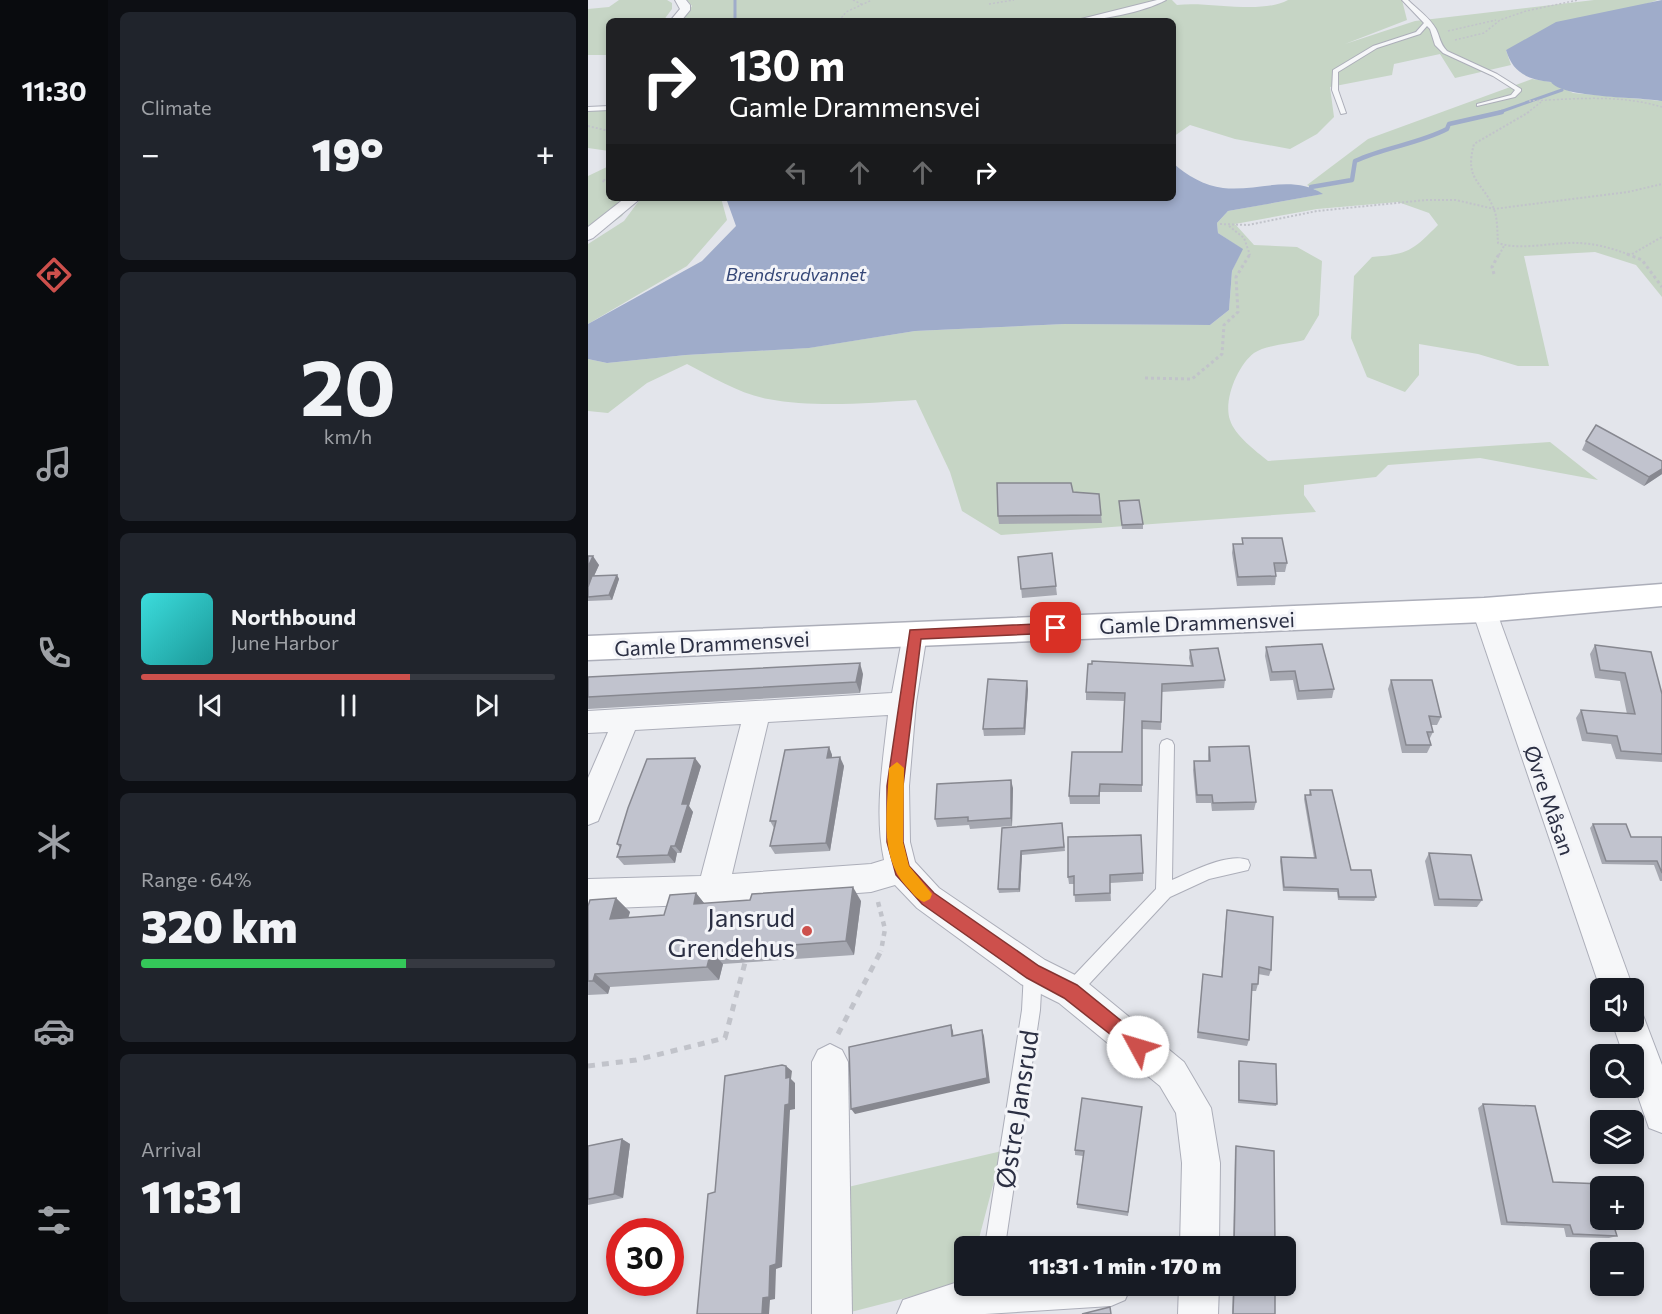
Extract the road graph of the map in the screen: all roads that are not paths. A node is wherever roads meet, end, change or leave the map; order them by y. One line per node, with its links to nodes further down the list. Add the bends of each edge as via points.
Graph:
1 (680, 0): 4 (street, via 685,10)
2 (1163, 0): 5 (lane)
3 (1405, 0): 6 (lane)
4 (678, 18)
5 (1090, 18)
6 (1427, 22): 7 (lane, via 1445,52 1519,90 1513,96); 10 (lane, via 1418,33 1376,47 1335,71 1335,90)
7 (1479, 105)
8 (606, 108): 9 (lane)
9 (588, 109)
10 (1343, 113)
11 (630, 201): 12 (street)
12 (588, 235)
13 (1662, 595): 14 (main road, Gamle Drammensvei)
14 (1484, 610): 15 (main road, Gamle Drammensvei); 29 (street, Øvre Måsan)
15 (915, 634): 16 (main road, Gamle Drammensvei); 17 (street)
16 (588, 648)
17 (903, 703): 18 (street); 24 (street, via 895,786 895,842)
18 (757, 713): 19 (street); 25 (street)
19 (626, 720): 20 (street); 22 (street)
20 (588, 722)
21 (1167, 745): 26 (lane)
22 (588, 812)
23 (1242, 865): 26 (lane, via 1207,872)
24 (901, 869): 25 (street, via 871,878); 28 (street, via 928,898)
25 (713, 890): 27 (street)
26 (1164, 892): 30 (lane)
27 (588, 894)
28 (1033, 972): 30 (street); 34 (lane, Østre Jansrud, via 1031,1010)
29 (1613, 978)
30 (1071, 992): 35 (street, via 1172,1074 1193,1108 1201,1163)
31 (1633, 1032): 33 (street)
32 (830, 1062): 38 (street)
33 (1662, 1115)
34 (997, 1236)
35 (1200, 1236)
36 (968, 1296): 39 (street)
37 (1199, 1296): 40 (street)
38 (832, 1314)
39 (917, 1314)
40 (1198, 1314)

